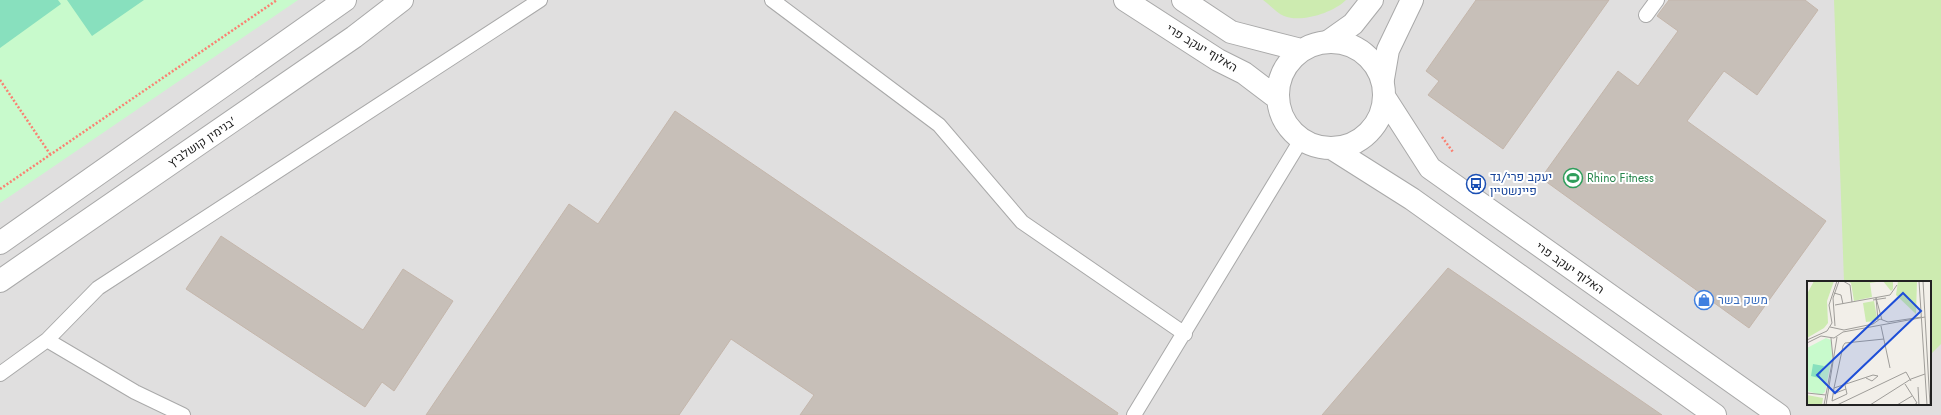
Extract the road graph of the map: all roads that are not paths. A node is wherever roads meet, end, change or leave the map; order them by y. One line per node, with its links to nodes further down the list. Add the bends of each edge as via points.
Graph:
1 (345, 0): 17 (street)
2 (402, 0): 18 (street, בנימין קושלביץ', via 354,37)
3 (540, 0): 20 (lane, via 98,288)
4 (772, 0): 19 (lane, via 939,125 1022,222)
5 (1125, 0): 14 (street, האלוף יעקב פרי, via 1218,60 1244,73)
6 (1183, 0): 12 (street, via 1232,32)
7 (1372, 0): 11 (street, via 1352,24)
8 (1412, 0): 13 (street, via 1388,50)
9 (1657, 0): 10 (lane)
10 (1646, 15)
11 (1329, 41): 12 (street); 13 (street, via 1344,43 1361,50 1374,63)
12 (1301, 50): 14 (street, via 1291,58 1284,69)
13 (1384, 89): 16 (street, via 1382,113 1375,127 1362,139); 25 (street, האלוף יעקב פרי, via 1430,168)
14 (1277, 98): 15 (street, via 1281,114 1289,129)
15 (1301, 140): 16 (street, via 1317,147); 19 (lane)
16 (1333, 149): 24 (street, via 1412,199)
17 (0, 243)
18 (0, 281)
19 (1185, 334): 23 (lane)
20 (47, 340): 21 (lane); 22 (lane, via 135,392)
21 (0, 374)
22 (183, 415)
23 (1134, 415)
24 (1715, 415)
25 (1779, 415)

